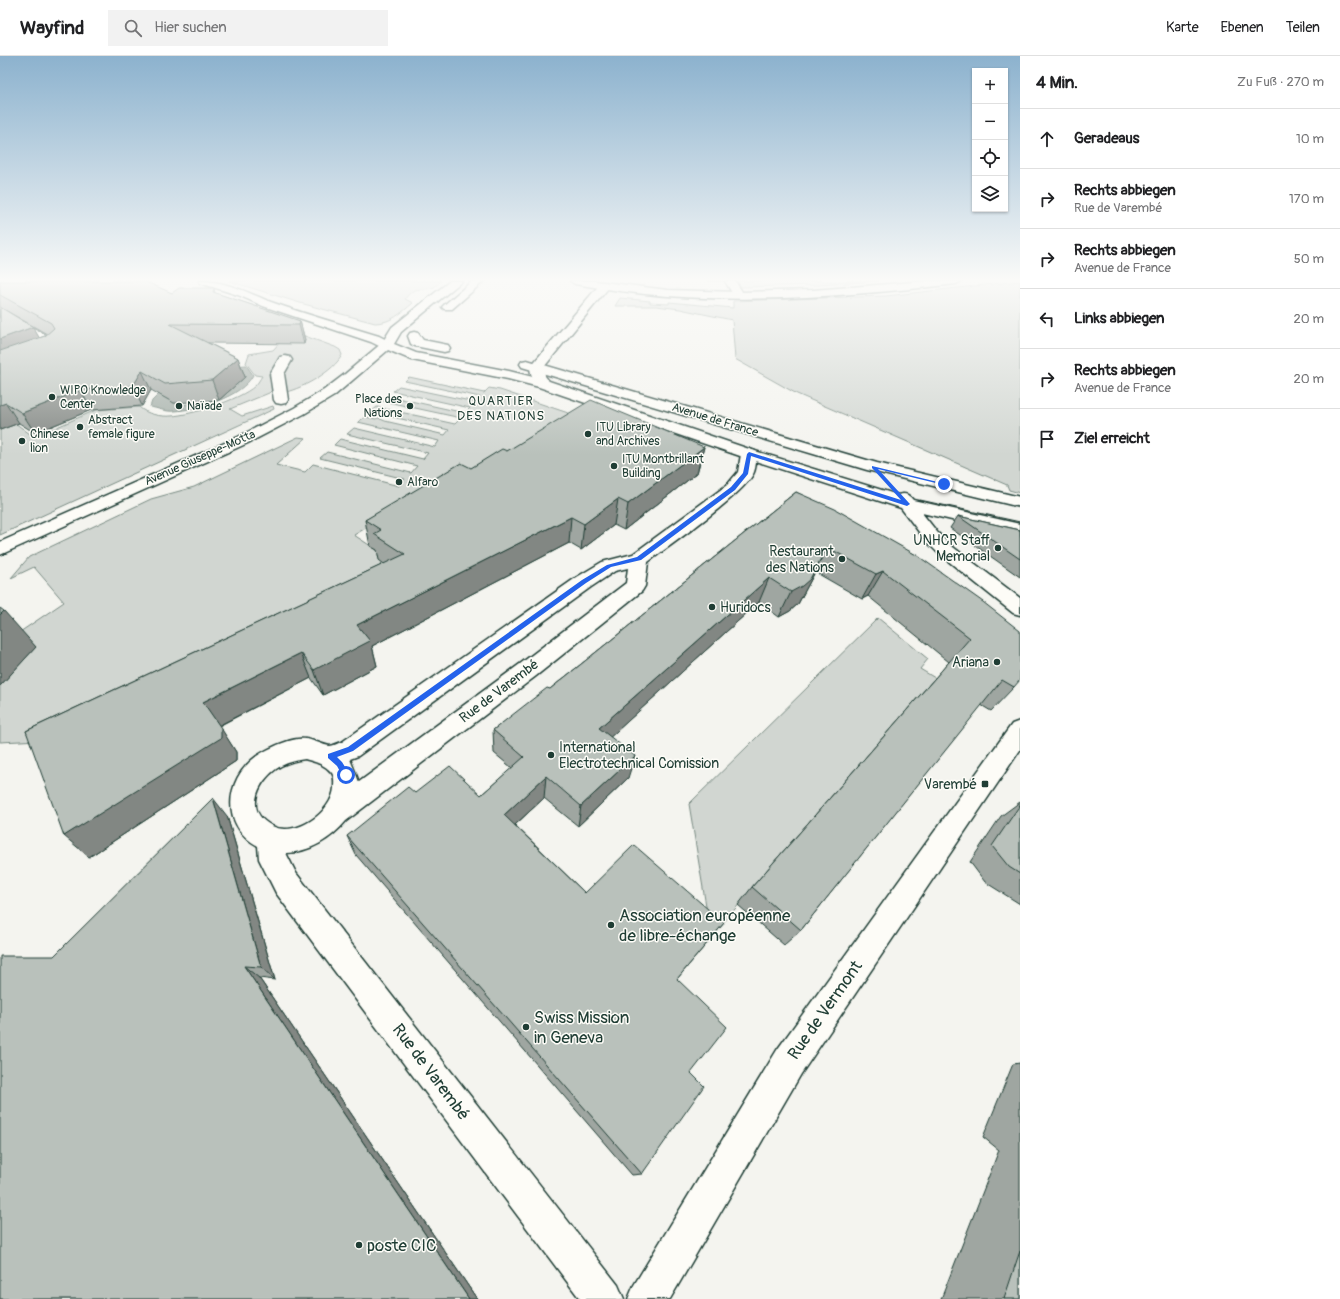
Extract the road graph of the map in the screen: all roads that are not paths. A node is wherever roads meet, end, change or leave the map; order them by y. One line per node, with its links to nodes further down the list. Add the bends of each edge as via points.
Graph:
1 (46, 339): 12 (main road, via 56,346)
2 (375, 339): 7 (main road, Avenue de France)
3 (391, 339): 7 (main road)
4 (401, 339): 7 (main road)
5 (416, 339): 8 (main road, via 419,343)
6 (560, 339): 11 (main road)
7 (387, 345): 13 (main road, Avenue de France, via 412,356); 20 (main road, Avenue Giuseppe-Motta, via 329,393 267,428)
8 (456, 351)
9 (285, 360): 14 (main road, via 277,374)
10 (512, 361): 11 (main road, Avenue de France)
11 (537, 367): 13 (main road, via 538,377); 16 (main road, Avenue de France)
12 (0, 369)
13 (544, 384): 15 (main road, Avenue de France)
14 (281, 400)
15 (749, 454): 18 (main road, Avenue de France); 21 (main road, via 746,474 733,488)
16 (873, 467): 17 (main road, Avenue de France); 18 (main road)
17 (1020, 502)
18 (907, 504): 19 (main road, Avenue de France); 22 (main road, via 943,548)
19 (1020, 530)
20 (0, 549)
21 (639, 558): 24 (main road, via 609,566 584,582 350,749); 25 (main road, Rue de Varembé, via 636,586)
22 (1020, 608)
23 (1020, 731): 28 (main road, Rue de Vermont, via 789,1062)
24 (331, 756): 25 (main road, via 340,764 348,786); 26 (main road, via 304,749 290,751 269,761 252,776 245,789 242,806 245,817 250,827)
25 (339, 812): 26 (main road, via 316,832 286,841)
26 (271, 840): 27 (main road, Rue de Varembé, via 273,859 286,883)
27 (604, 1299)
28 (648, 1299)

